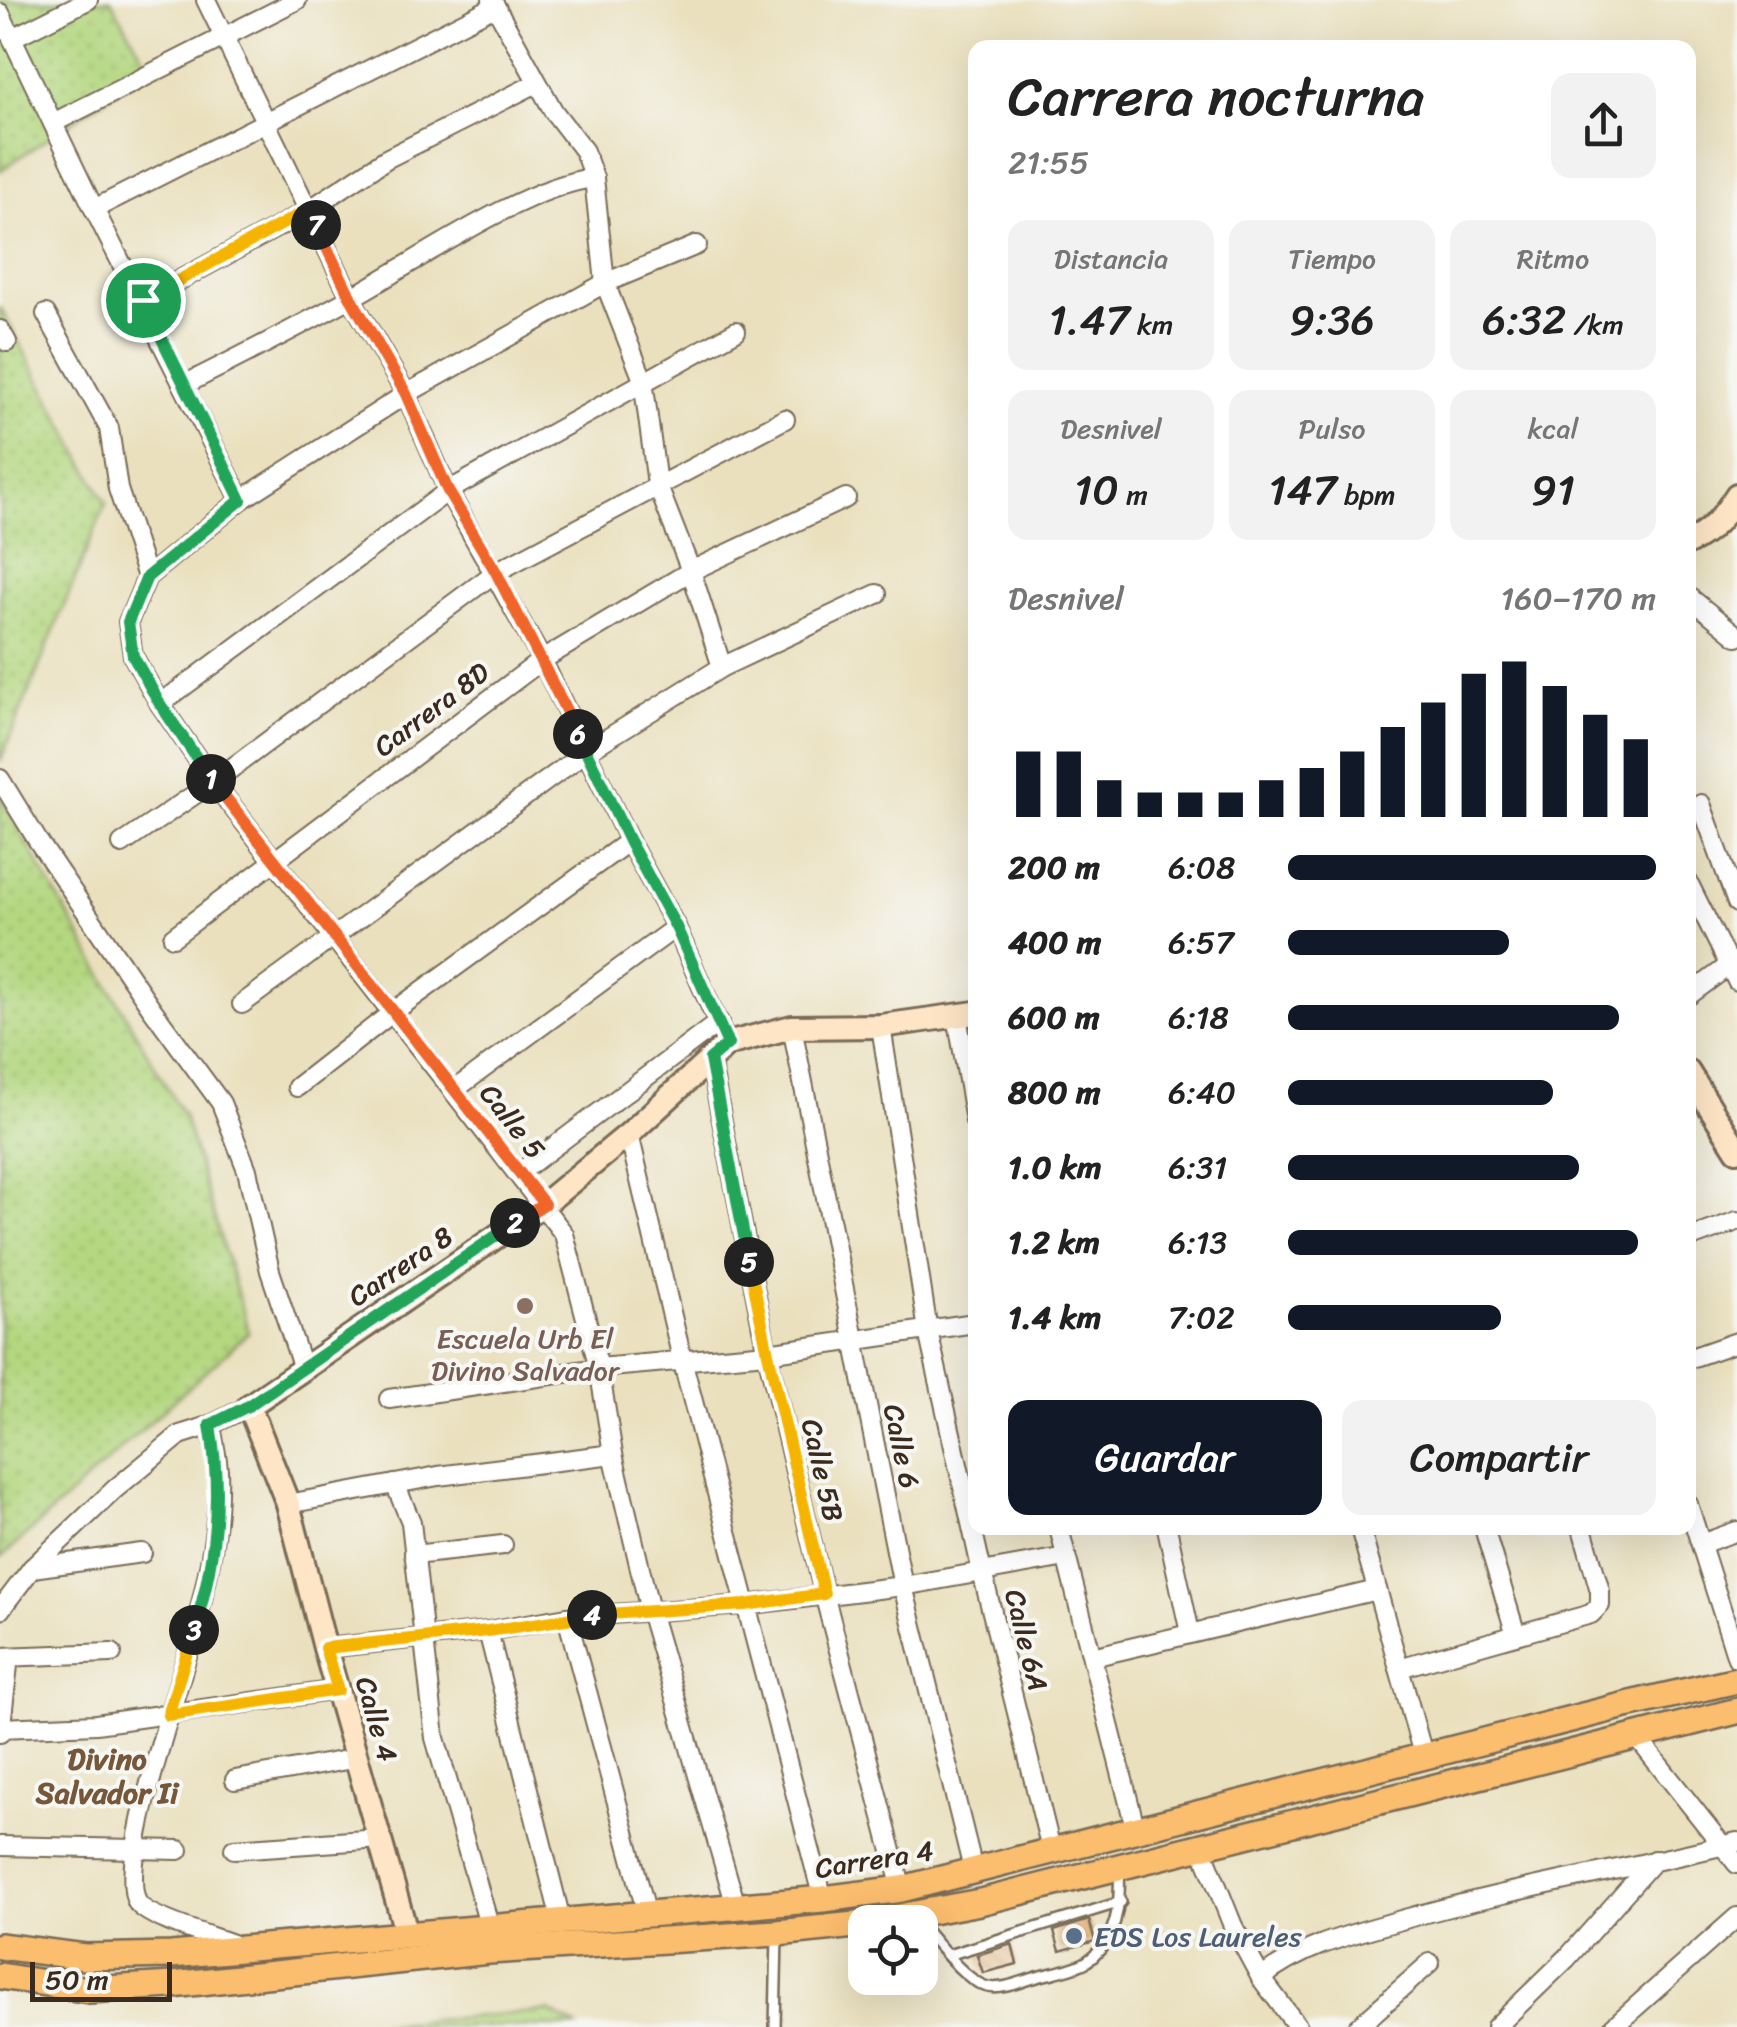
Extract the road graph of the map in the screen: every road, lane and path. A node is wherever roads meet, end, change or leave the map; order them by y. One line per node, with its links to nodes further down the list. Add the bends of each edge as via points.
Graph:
1 (88, 0): 7 (street)
2 (206, 0): 6 (street, Calle 5B)
3 (297, 0): 6 (street)
4 (494, 3): 8 (street); 10 (street)
5 (0, 13): 7 (street)
6 (224, 37): 9 (street); 10 (street, Calle 5B)
7 (12, 38): 9 (street)
8 (537, 82): 11 (street, via 584,151); 13 (street, via 386,158)
9 (52, 122): 12 (street)
10 (267, 124): 12 (street); 13 (street, Calle 5B)
11 (594, 178): 15 (street); 16 (street, via 568,180)
12 (94, 209): 17 (street)
13 (308, 210): 16 (street, Calle 5B); 17 (street)
14 (697, 245): 15 (street)
15 (605, 283): 20 (street); 22 (street)
16 (351, 298): 21 (street); 22 (street, Calle 5B)
17 (143, 300): 21 (street)
18 (46, 314): 32 (street, via 109,428 118,490)
19 (736, 331): 20 (street)
20 (643, 380): 24 (street); 25 (street)
21 (184, 385): 28 (street)
22 (406, 394): 25 (street, Calle 5B); 28 (street)
23 (785, 418): 24 (street)
24 (657, 484): 30 (street); 31 (street)
25 (448, 491): 31 (street, Calle 5B); 38 (street)
26 (1737, 495): 29 (street, via 1720,521)
27 (846, 498): 30 (street, Carrera 8D)
28 (241, 500): 32 (street)
29 (1696, 539)
30 (691, 571): 36 (street, Carrera 8D); 37 (street)
31 (496, 572): 36 (street, Calle 5B); 41 (street)
32 (147, 577): 38 (street, Calle 5, via 128,622 133,656)
33 (877, 594): 37 (street)
34 (1696, 603): 35 (street)
35 (1737, 636)
36 (542, 660): 39 (street, Calle 5B); 45 (street, Carrera 8D)
37 (722, 667): 39 (street)
38 (160, 704): 41 (street, Calle 5)
39 (587, 752): 43 (street, Calle 5B); 50 (street)
40 (0, 779): 76 (street, via 222,1103)
41 (213, 782): 44 (street); 45 (street, Calle 5)
42 (1701, 804): 47 (street)
43 (629, 841): 48 (street, Calle 5B); 54 (street)
44 (122, 844)
45 (274, 860): 49 (street, Carrera 8D); 50 (street, Calle 5)
46 (1696, 897): 51 (street)
47 (1737, 903)
48 (676, 927): 58 (street, Calle 5B); 61 (street)
49 (173, 937)
50 (334, 937): 53 (street); 54 (street, Calle 5)
51 (1734, 969): 52 (street)
52 (1696, 991)
53 (242, 1004)
54 (393, 1012): 60 (street); 61 (street, Calle 5)
55 (966, 1015): 56 (street)
56 (881, 1026): 57 (street); 69 (street, Calle 6A)
57 (792, 1027): 58 (street); 70 (street, Calle 6)
58 (719, 1042): 62 (street, Carrera 8); 64 (street); 72 (street, Calle 5B)
59 (1696, 1085): 63 (street)
60 (298, 1087)
61 (454, 1090): 64 (street, Calle 5)
62 (629, 1134): 65 (street, Carrera 8); 74 (street)
63 (1737, 1149)
64 (519, 1173): 65 (street, Calle 5)
65 (544, 1204): 75 (street, Calle 5, via 564,1234); 76 (street, Carrera 8)
66 (1737, 1221): 67 (street)
67 (1696, 1237)
68 (968, 1324): 69 (street)
69 (928, 1331): 70 (street); 83 (street, Calle 6A)
70 (852, 1339): 72 (street); 99 (street, Calle 6)
71 (1737, 1342): 73 (street)
72 (768, 1353): 74 (street); 101 (street, Calle 5B)
73 (1696, 1356)
74 (683, 1363): 75 (street); 102 (street)
75 (599, 1368): 77 (street); 80 (street, Calle 5)
76 (303, 1369): 78 (street, Carrera 8)
77 (389, 1399)
78 (248, 1406): 79 (street, Carrera 8); 82 (street, Calle 4)
79 (210, 1425): 97 (street, Carrera 8, via 180,1435); 119 (street, via 218,1470 213,1538 199,1616)
80 (613, 1454): 81 (street); 104 (street, Calle 5)
81 (395, 1484): 82 (street); 95 (street, via 411,1522)
82 (288, 1504): 110 (street, Calle 4)
83 (968, 1510)
84 (1737, 1530): 92 (street)
85 (1696, 1531): 92 (street)
86 (974, 1535): 98 (street, Calle 6A)
87 (1061, 1535): 96 (street)
88 (1169, 1535): 107 (street)
89 (1362, 1535): 100 (street)
90 (1486, 1535): 108 (street)
91 (1584, 1535): 108 (street, via 1600,1605 1590,1614)
92 (1700, 1544): 114 (street)
93 (503, 1545): 95 (street)
94 (142, 1553): 97 (street)
95 (414, 1555): 109 (street)
96 (1066, 1557): 98 (street); 112 (street)
97 (32, 1568): 103 (street)
98 (982, 1572): 99 (street); 133 (street, Calle 6A)
99 (903, 1586): 101 (street); 137 (street, Calle 6)
100 (1377, 1590): 107 (street); 115 (street)
101 (824, 1594): 102 (street); 138 (street, Calle 5B)
102 (745, 1605): 104 (street); 139 (street)
103 (0, 1610)
104 (650, 1611): 105 (street); 142 (street, Calle 5)
105 (567, 1617): 106 (street); 143 (street)
106 (488, 1631): 109 (street); 146 (street)
107 (1190, 1632): 112 (street)
108 (1516, 1635): 115 (street)
109 (422, 1638): 110 (street); 148 (street, via 436,1738)
110 (325, 1648): 117 (street, Calle 4)
111 (112, 1653): 113 (street)
112 (1092, 1656): 125 (street)
113 (4, 1657): 120 (street)
114 (1737, 1658)
115 (1399, 1668): 123 (street)
116 (1737, 1680): 123 (main road, Carrera 4)
117 (338, 1690): 119 (street); 122 (street, Calle 4)
118 (1737, 1711): 121 (main road)
119 (168, 1715): 120 (street); 132 (street)
120 (0, 1730)
121 (1636, 1736): 127 (street); 129 (main road)
122 (358, 1758): 124 (street); 126 (street, Calle 4)
123 (1424, 1758): 125 (main road, Carrera 4)
124 (235, 1780)
125 (1136, 1831): 133 (main road, Carrera 4)
126 (381, 1839): 130 (street); 150 (street, Calle 4)
127 (1730, 1844): 134 (street); 135 (street)
128 (0, 1846): 132 (street)
129 (1201, 1846): 136 (main road); 157 (street)
130 (234, 1849)
131 (180, 1850): 132 (street)
132 (134, 1851): 153 (street, via 138,1904 157,1918)
133 (1052, 1853): 137 (main road, Carrera 4)
134 (1654, 1860): 157 (street, via 1343,1936 1290,1956); 161 (street)
135 (1737, 1864)
136 (1118, 1866): 140 (lane); 144 (main road)
137 (974, 1873): 138 (main road, Carrera 4)
138 (902, 1888): 139 (main road, Carrera 4); 141 (lane)
139 (823, 1899): 142 (main road, Carrera 4)
140 (1121, 1902): 154 (lane); 154 (lane, via 1109,1936 1084,1963 1002,1988 972,1979)
141 (910, 1905)
142 (736, 1906): 143 (main road, Carrera 4)
143 (648, 1914): 146 (main road, Carrera 4)
144 (938, 1915)
145 (1737, 1918): 162 (street)
146 (561, 1920): 148 (main road, Carrera 4)
147 (848, 1925): 149 (main road)
148 (490, 1928): 150 (main road, Carrera 4)
149 (777, 1933): 156 (main road, via 489,1951 172,1986 89,1990); 158 (lane)
150 (408, 1935): 153 (main road, Carrera 4)
151 (938, 1944): 154 (lane)
152 (0, 1946): 153 (main road, Carrera 4, via 85,1957)
153 (245, 1948)
154 (948, 1955)
155 (1430, 1963): 160 (street)
156 (0, 1976)
157 (1261, 1978): 159 (street)
158 (775, 2027)
159 (1298, 2027)
160 (1358, 2027)
161 (1496, 2027)
162 (1613, 2027)

